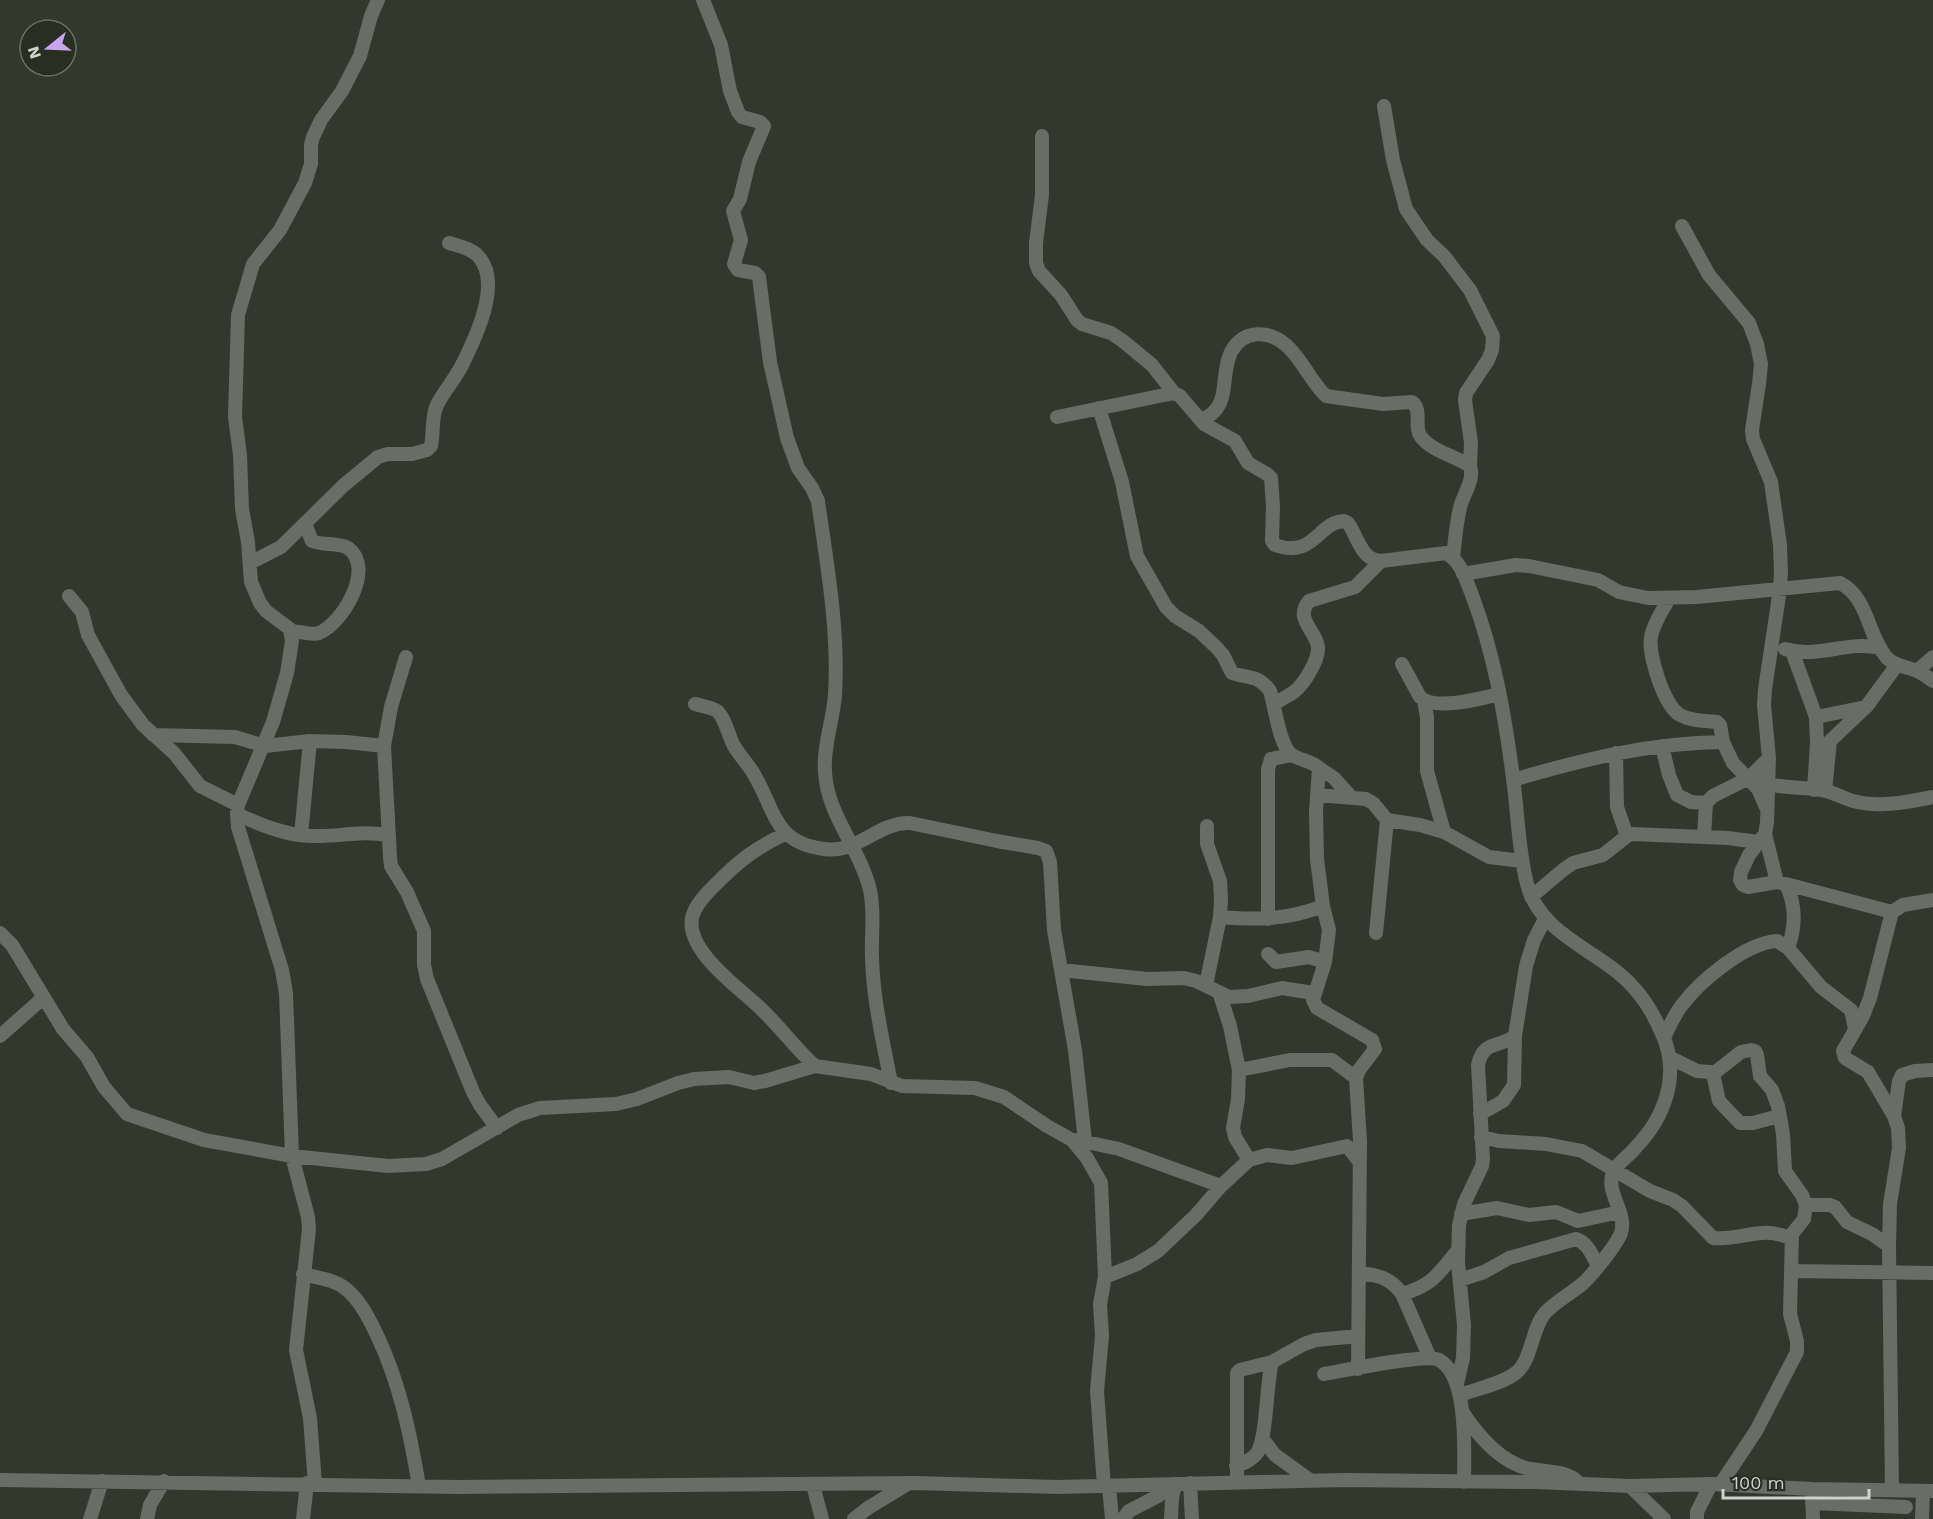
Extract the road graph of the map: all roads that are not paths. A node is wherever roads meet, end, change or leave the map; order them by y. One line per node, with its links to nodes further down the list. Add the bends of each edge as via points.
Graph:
1 (378, 0): 14 (street, via 360,56 313,137 305,183 280,230 253,264 238,315 235,417)
2 (703, 0): 65 (street, via 721,45 738,112 764,126 733,211 741,240 734,264 738,270 759,277 770,362 787,438 798,468 818,501 835,628 835,694 825,773 832,804)
3 (1384, 106): 11 (street, via 1406,209 1470,290 1493,336 1488,360 1466,393)
4 (1042, 136): 7 (street, via 1042,195 1036,243 1039,271 1077,320 1123,341 1152,364)
5 (1682, 226): 17 (street, via 1709,275 1749,323 1757,344 1760,384 1752,430 1774,496)
6 (449, 243): 12 (street, via 478,256 487,274 488,295 462,365 437,404 431,446 412,454 378,457)
7 (1174, 393): 8 (street); 10 (street)
8 (1099, 408): 9 (street); 33 (street, via 1122,482 1137,556 1161,599 1175,616 1217,648 1232,673 1264,683)
9 (1057, 417)
10 (1207, 417): 11 (street, via 1224,390 1232,350 1252,335 1263,333 1288,346 1326,396 1383,404 1412,402 1418,411 1420,436); 15 (street, via 1217,432 1235,441 1248,463 1271,478 1275,545 1304,546 1344,520)
11 (1470, 466): 13 (street, via 1471,477 1460,506)
12 (305, 524): 14 (street, via 281,547); 20 (street, via 312,541 343,546 354,555 358,584 348,603 321,632)
13 (1453, 557): 15 (street, via 1446,553); 16 (street)
14 (250, 563): 20 (street, via 251,582 260,603)
15 (1374, 565): 33 (street, via 1355,587 1308,601 1304,620 1315,638 1318,653 1294,692)
16 (1463, 574): 19 (street, via 1529,566 1598,580 1632,596); 30 (street, via 1489,643)
17 (1780, 589): 19 (street); 21 (street); 22 (street, via 1831,583 1850,588)
18 (69, 596): 36 (street, via 82,612 91,641 121,694)
19 (1669, 598): 38 (street, via 1651,637 1662,688 1681,716 1717,722)
20 (291, 631): 39 (street, via 287,673)
21 (1772, 645): 23 (street); 44 (street, via 1764,705)
22 (1880, 648): 23 (street, via 1858,645 1820,653); 27 (street)
23 (1792, 651): 35 (street)
24 (406, 657): 40 (street)
25 (1933, 657): 28 (street)
26 (1402, 664): 31 (street)
27 (1897, 665): 28 (street); 34 (street)
28 (1917, 671): 29 (street)
29 (1933, 681)
30 (1499, 694): 31 (street, via 1459,702); 46 (street)
31 (1424, 701): 58 (street, via 1427,771)
32 (695, 704): 59 (street, via 716,710 721,717)
33 (1274, 704): 43 (street, via 1281,734)
34 (1866, 707): 35 (street); 49 (street, via 1830,741)
35 (1816, 717): 49 (street)
36 (153, 735): 39 (street, via 235,737); 55 (street, via 174,753 200,786)
37 (310, 741): 39 (street); 40 (street); 61 (street)
38 (1723, 742): 41 (street); 47 (street, via 1733,763)
39 (265, 746): 55 (street)
40 (384, 746): 60 (street)
41 (1662, 746): 42 (street); 53 (street, via 1677,795 1690,802)
42 (1616, 753): 46 (street); 62 (street, via 1616,798)
43 (1292, 754): 45 (street); 73 (street, via 1269,763)
44 (1768, 758): 47 (street); 48 (street)
45 (1319, 768): 50 (street); 51 (street)
46 (1513, 780): 66 (street)
47 (1750, 780): 48 (street); 53 (street); 54 (street)
48 (1769, 785): 49 (street); 54 (street)
49 (1819, 790): 52 (street, via 1871,804)
50 (1317, 795): 51 (street); 70 (street, via 1317,859)
51 (1350, 796): 56 (street, via 1373,803)
52 (1933, 797)
53 (1706, 803): 63 (street)
54 (1767, 809): 64 (street)
55 (237, 810): 61 (street, via 261,825); 106 (street, via 238,827 286,993)
56 (1388, 820): 58 (street); 76 (street)
57 (1207, 826): 72 (street, via 1207,844 1220,881)
58 (1443, 832): 66 (street, via 1489,857)
59 (785, 834): 65 (street, via 825,850); 92 (street, via 750,852 713,887 695,909 693,930 716,970 759,1006)
60 (388, 835): 61 (street, via 359,832); 101 (street, via 391,866 424,931 424,965 431,991 473,1092)
61 (302, 836)
62 (1627, 836): 63 (street, via 1639,833); 68 (street, via 1603,855 1573,863)
63 (1704, 837): 64 (street)
64 (1761, 838): 67 (street); 67 (street, via 1740,880 1748,887)
65 (853, 846): 81 (street, via 886,826 910,823 1046,851); 97 (street, via 871,892 875,992)
66 (1522, 861): 68 (street)
67 (1782, 883): 71 (street); 77 (street, via 1793,903 1794,929)
68 (1531, 897): 74 (street)
69 (1933, 900): 71 (street, via 1903,905)
70 (1323, 906): 73 (street, via 1287,918); 80 (street, via 1329,930)
71 (1892, 912): 87 (street, via 1873,990)
72 (1220, 917): 73 (street); 82 (street)
73 (1268, 919)
74 (1545, 919): 89 (street, via 1526,966); 90 (street, via 1633,987)
75 (0, 933): 86 (street, via 12,945)
76 (1376, 933)
77 (1788, 948): 87 (street, via 1821,987 1851,1010); 90 (street, via 1773,941 1735,957 1683,1004)
78 (1268, 954): 79 (street)
79 (1282, 962): 80 (street, via 1309,957); 83 (street)
80 (1325, 962): 85 (street)
81 (1061, 970): 82 (street, via 1147,980 1184,978); 103 (street, via 1075,1050)
82 (1206, 985): 84 (street)
83 (1282, 987): 84 (street, via 1239,997); 85 (street)
84 (1219, 993): 93 (street)
85 (1314, 993): 96 (street, via 1317,1008 1372,1040 1375,1049)
86 (43, 998): 88 (street); 106 (street, via 127,1114 204,1140)
87 (1855, 1029): 100 (street, via 1844,1056 1868,1072)
88 (0, 1036)
89 (1515, 1036): 98 (street, via 1514,1085 1510,1094); 98 (street, via 1486,1048 1480,1055)
90 (1664, 1038): 91 (street)
91 (1669, 1057): 95 (street); 109 (street, via 1670,1085 1665,1104 1648,1134)
92 (815, 1066): 97 (street, via 871,1074); 101 (street, via 754,1083 729,1077 694,1079 616,1104 540,1108)
93 (1239, 1070): 96 (street, via 1290,1060 1332,1060); 108 (street, via 1233,1128)
94 (1933, 1070): 100 (street, via 1902,1075)
95 (1713, 1074): 99 (street, via 1719,1101 1740,1123); 99 (street, via 1741,1052 1755,1051 1760,1076 1772,1090)
96 (1356, 1078): 105 (street)
97 (891, 1083): 103 (street, via 985,1091 1004,1097 1047,1126)
98 (1480, 1114): 102 (street)
99 (1779, 1116): 111 (street, via 1785,1171)
100 (1894, 1116): 115 (street, via 1899,1148 1890,1204)
101 (497, 1128): 106 (street, via 426,1164 388,1166)
102 (1481, 1137): 104 (street); 107 (street)
103 (1079, 1140): 110 (street, via 1158,1162); 123 (street, via 1101,1183)
104 (1499, 1141): 107 (street); 109 (street, via 1582,1151)
105 (1353, 1144): 108 (street, via 1292,1158 1267,1155); 119 (street, via 1358,1160)
106 (292, 1156): 122 (street, via 308,1217)
107 (1483, 1159): 113 (street)
108 (1249, 1160): 110 (street)
109 (1614, 1170): 112 (street, via 1611,1180); 114 (street, via 1682,1206 1713,1238 1765,1232)
110 (1221, 1186): 123 (street, via 1158,1251)
111 (1806, 1205): 114 (street, via 1804,1219); 115 (street, via 1835,1207 1847,1222)
112 (1620, 1212): 113 (street, via 1578,1221 1556,1212 1528,1215 1497,1208); 117 (street, via 1622,1232)
113 (1461, 1214): 116 (street)
114 (1792, 1239): 118 (street)
115 (1889, 1246): 120 (street)
116 (1458, 1250): 124 (street); 125 (street)
117 (1598, 1266): 125 (street, via 1588,1247 1576,1239 1509,1258); 132 (street, via 1546,1312 1516,1374)
118 (1792, 1271): 120 (street); 150 (street, via 1790,1314 1797,1352 1756,1431)
119 (1359, 1273): 126 (street, via 1385,1278); 127 (street)
120 (1889, 1273): 121 (street); 154 (street)
121 (1933, 1273)
122 (303, 1274): 145 (street, via 296,1350 309,1418); 151 (street, via 347,1289 373,1327 397,1383)
123 (1105, 1277): 152 (street, via 1100,1304 1102,1336 1097,1391)
124 (1435, 1279): 125 (street); 126 (street)
125 (1461, 1286): 132 (street, via 1463,1358)
126 (1402, 1294): 128 (street)
127 (1358, 1336): 129 (street, via 1304,1344); 130 (street)
128 (1430, 1358): 130 (street); 132 (street, via 1447,1368)
129 (1266, 1364): 134 (street, via 1269,1379); 135 (street, via 1237,1373)
130 (1358, 1369): 131 (street)
131 (1324, 1374)
132 (1459, 1389): 133 (street)
133 (1462, 1411): 136 (street, via 1476,1432 1501,1456); 141 (street)
134 (1262, 1438): 135 (street, via 1253,1457); 140 (street, via 1275,1455)
135 (1236, 1466): 144 (street)
136 (1528, 1468): 142 (street); 147 (street, via 1567,1475)
137 (0, 1480): 138 (street)
138 (102, 1480): 139 (street); 158 (street)
139 (164, 1481): 145 (street); 159 (street)
140 (1311, 1481): 141 (street); 144 (street)
141 (1464, 1482): 142 (street)
142 (1536, 1482): 147 (street)
143 (909, 1483): 148 (street); 152 (street); 162 (street)
144 (1237, 1483): 146 (street)
145 (311, 1484): 151 (street); 160 (street)
146 (1191, 1484): 149 (street); 166 (street)
147 (1579, 1484): 153 (street)
148 (813, 1485): 151 (street); 161 (street)
149 (1172, 1485): 152 (street); 164 (street, via 1129,1511); 165 (street)
150 (1716, 1485): 153 (street); 156 (street); 168 (street)
151 (419, 1486)
152 (1107, 1486): 163 (street)
153 (1630, 1486): 167 (street)
154 (1898, 1489): 155 (street); 156 (street); 157 (street)
155 (1928, 1491): 170 (street)
156 (1812, 1496): 157 (street); 169 (street)
157 (1907, 1513)
158 (90, 1519)
159 (147, 1519)
160 (303, 1519)
161 (822, 1519)
162 (854, 1519)
163 (1112, 1519)
164 (1123, 1519)
165 (1172, 1519)
166 (1192, 1519)
167 (1664, 1519)
168 (1696, 1519)
169 (1812, 1519)
170 (1922, 1519)

